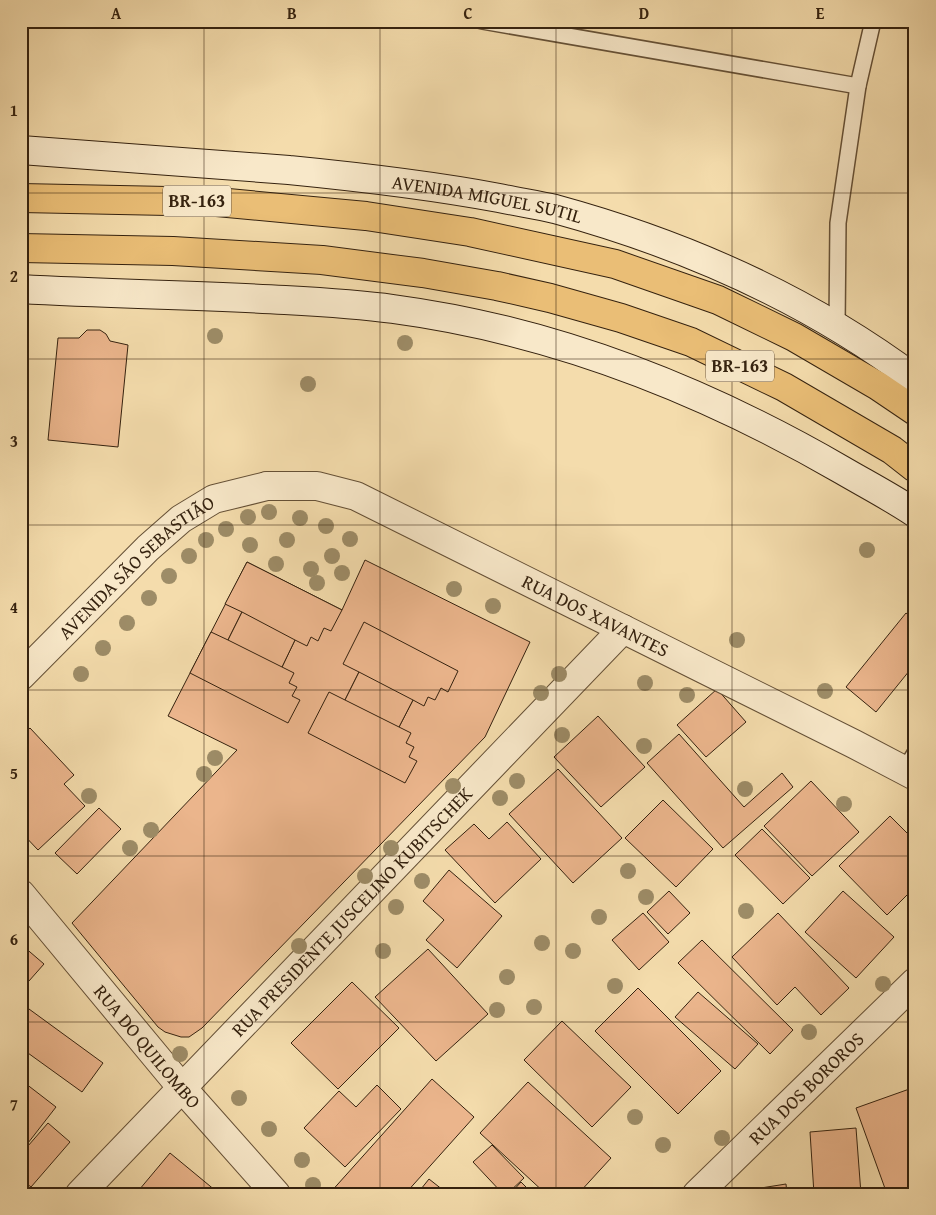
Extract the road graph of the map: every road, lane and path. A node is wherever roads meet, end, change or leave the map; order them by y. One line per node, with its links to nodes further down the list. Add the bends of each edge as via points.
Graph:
1 (482, 21): 3 (lane)
2 (873, 21): 3 (lane)
3 (858, 86): 8 (lane, via 838,223)
4 (21, 150): 8 (street, AVENIDA MIGUEL SUTIL, via 365,177 553,209 646,237 720,266)
5 (21, 198): 10 (highway, AVENIDA MIGUEL SUTIL / BR-163, via 217,202 373,217 470,232 615,264 718,300 794,337)
6 (21, 248): 11 (highway, BR-163, via 173,251 322,260 497,286 550,298 691,342 784,387 892,450)
7 (21, 289): 13 (street, via 316,302 392,309 484,325 570,349 666,383 790,440)
8 (837, 327): 9 (street, AVENIDA MIGUEL SUTIL)
9 (915, 380)
10 (915, 411)
11 (915, 468)
12 (268, 486): 14 (street, RUA DOS XAVANTES, via 317,486 356,496); 15 (street, AVENIDA SÃO SEBASTIÃO, via 214,499 181,519)
13 (915, 513)
14 (623, 629): 16 (street, RUA DOS XAVANTES, via 845,739); 19 (street, RUA PRESIDENTE JUSCELINO KUBITSCHEK)
15 (21, 676)
16 (911, 767)
17 (21, 894): 19 (street, RUA DO QUILOMBO)
18 (915, 982): 22 (street, RUA DOS BOROROS)
19 (182, 1088): 20 (street, RUA PRESIDENTE JUSCELINO KUBITSCHEK); 21 (street, RUA DO QUILOMBO)
20 (80, 1194)
21 (276, 1194)
22 (697, 1194)

